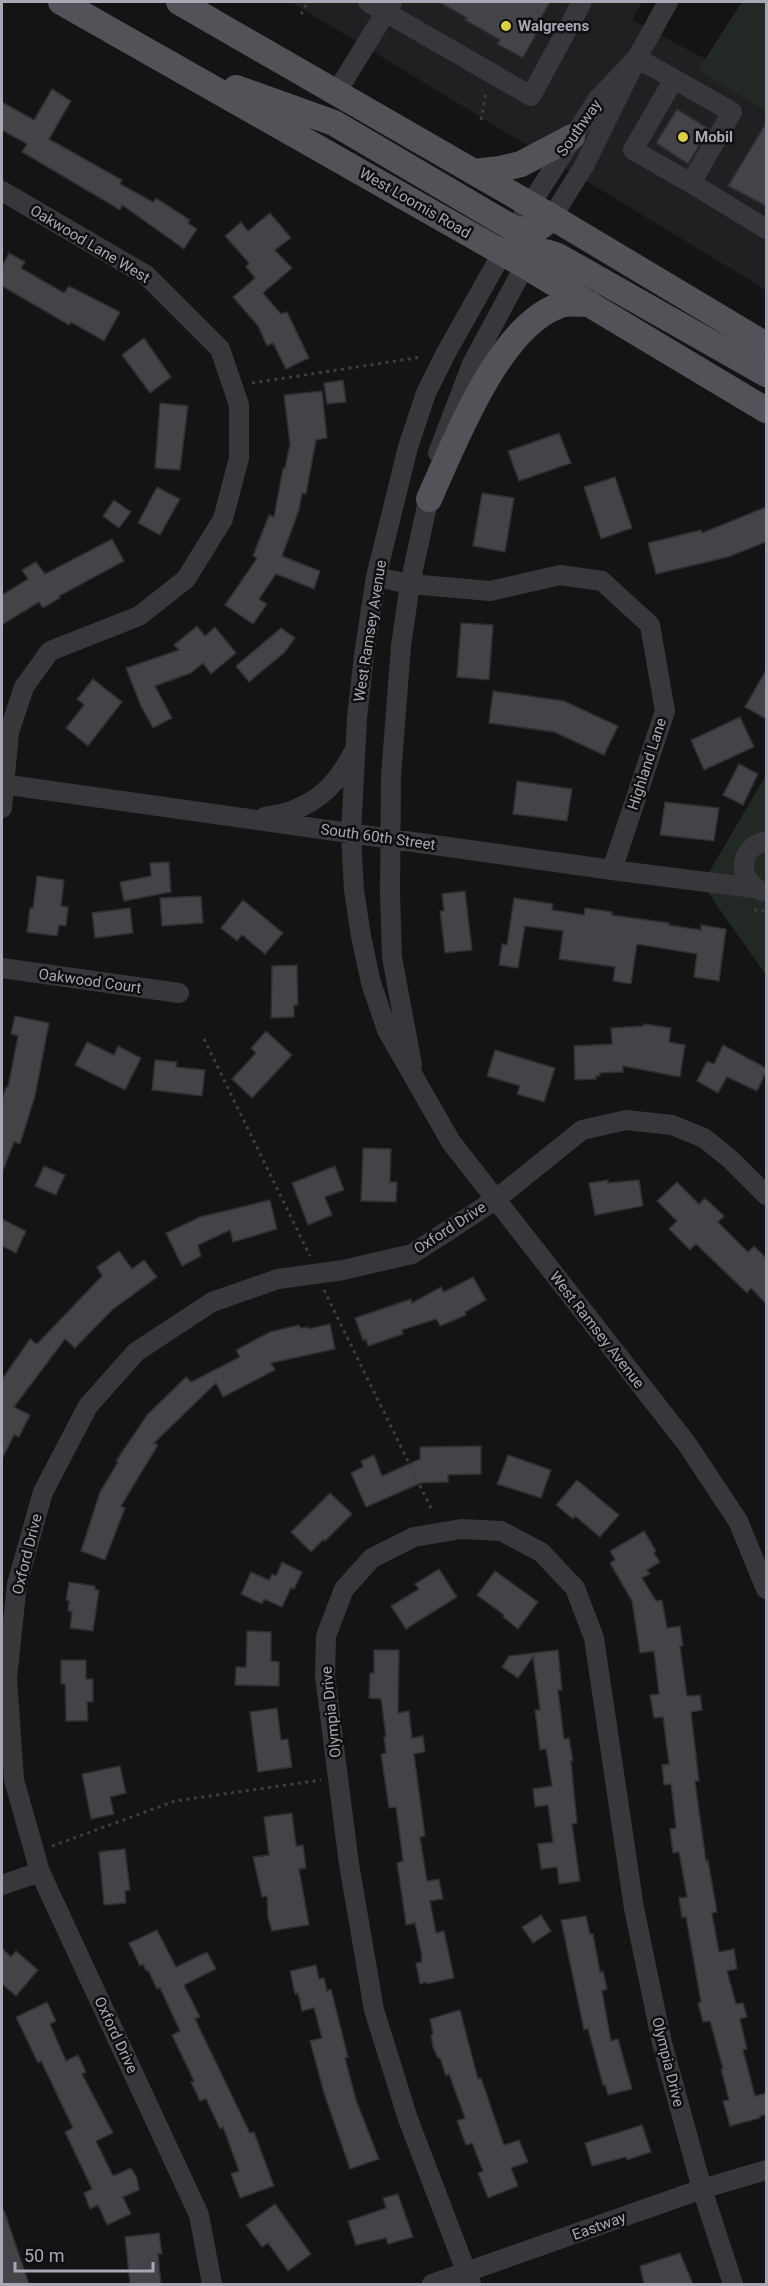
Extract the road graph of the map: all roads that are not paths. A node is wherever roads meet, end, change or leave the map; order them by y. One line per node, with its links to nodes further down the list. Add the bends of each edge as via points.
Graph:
1 (62, 2): 8 (main road, West Loomis Road)
2 (180, 2): 10 (main road)
3 (368, 2): 6 (street)
4 (582, 2): 6 (street, via 531,96)
5 (668, 2): 7 (street, Southway)
6 (389, 6): 10 (street)
7 (637, 57): 9 (street); 11 (street, Southway, via 597,100); 16 (street, Southway, via 584,166)
8 (171, 64): 17 (main road, via 334,123); 19 (main road, West Loomis Road)
9 (674, 79): 13 (street, via 633,150); 13 (street, via 732,112)
10 (336, 93): 12 (main road)
11 (572, 137): 12 (main road, via 521,164); 15 (street, Southway)
12 (474, 172): 15 (main road)
13 (691, 183): 18 (street)
14 (2, 191): 28 (street, Oakwood Lane West, via 146,275 220,349 239,405 239,458 223,519 186,579 139,615 50,651 24,687 9,732)
15 (530, 204): 16 (main road); 17 (street, West Ramsey Avenue)
16 (552, 217): 17 (main road, via 538,228); 19 (street, West Ramsey Avenue); 21 (main road)
17 (516, 230): 19 (street, West Ramsey Avenue)
18 (766, 230)
19 (520, 256): 20 (main road, West Loomis Road); 22 (main road, via 558,256); 24 (street, West Ramsey Avenue, via 464,384 436,460); 25 (street, West Ramsey Avenue, via 446,352 426,393 408,447)
20 (590, 304): 23 (main road, West Loomis Road); 24 (main road, via 556,306 541,315 510,346 471,407)
21 (766, 345)
22 (766, 374)
23 (766, 410)
24 (429, 499): 26 (street, West Ramsey Avenue)
25 (376, 578): 26 (street, Highland Lane); 27 (street, West Ramsey Avenue)
26 (410, 584): 32 (street, West Ramsey Avenue, via 395,707); 34 (street, Highland Lane, via 490,591 560,575 602,581 650,625 665,711)
27 (356, 748): 30 (street, via 343,774 315,799 277,816); 31 (street, West Ramsey Avenue)
28 (3, 784): 29 (street, Oakwood Lane West); 30 (street, South 60th Street)
29 (2, 808)
30 (249, 819): 31 (street, South 60th Street)
31 (351, 834): 32 (street, South 60th Street); 38 (street, West Ramsey Avenue, via 354,890 371,983 387,1030)
32 (391, 838): 34 (street, South 60th Street); 38 (street, West Ramsey Avenue, via 392,957)
33 (766, 841): 35 (street, South 60th Street, via 756,844 745,856 744,873)
34 (612, 870): 35 (street, South 60th Street)
35 (760, 890)
36 (2, 968): 37 (street, Oakwood Court)
37 (179, 993)
38 (415, 1079): 40 (street, West Ramsey Avenue, via 451,1142)
39 (766, 1195): 40 (street, Oxford Drive, via 704,1138 672,1125 626,1119 582,1130)
40 (495, 1200): 41 (street, West Ramsey Avenue, via 687,1444 738,1521); 42 (street, Oxford Drive, via 412,1254 343,1270 278,1279 212,1302 136,1352 88,1406 43,1492 17,1584 8,1666 14,1780)
41 (766, 1589)
42 (40, 1872): 43 (street); 47 (street, Oxford Drive, via 199,2215)
43 (2, 1885)
44 (766, 2170): 45 (street, Eastway)
45 (702, 2189): 46 (street, Eastway); 46 (street, Olympia Drive, via 662,2043 634,1908 594,1638 574,1588 542,1552 501,1531 461,1529 414,1537 372,1558 344,1589 326,1636 325,1676 349,1864 374,2010 408,2119); 49 (street, Olympia Drive)
46 (469, 2279): 48 (street, Eastway)
47 (212, 2284)
48 (432, 2284)
49 (733, 2284)

